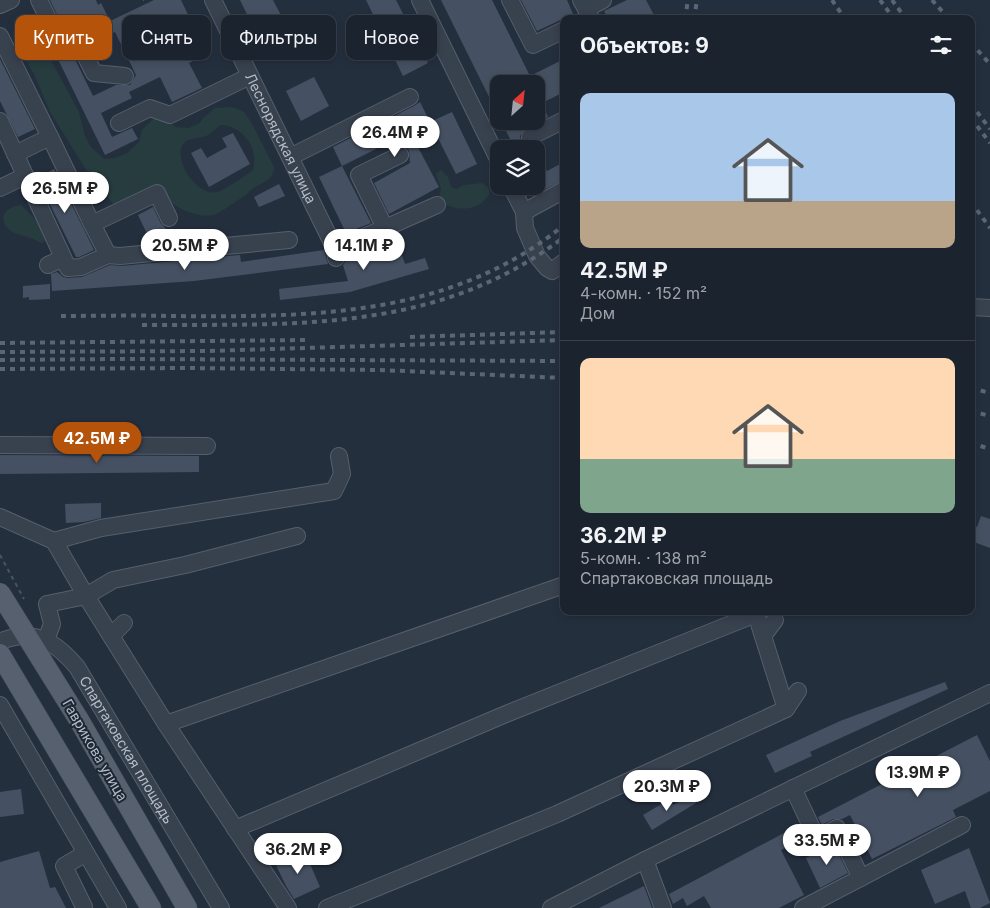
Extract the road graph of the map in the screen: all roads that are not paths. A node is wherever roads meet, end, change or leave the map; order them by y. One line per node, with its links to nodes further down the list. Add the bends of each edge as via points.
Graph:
1 (11, 0): 7 (street)
2 (39, 0): 11 (street, via 55,34 78,41 94,73)
3 (213, 0): 12 (street, Леснорядская улица)
4 (420, 0): 19 (street)
5 (510, 0): 9 (street, via 533,45)
6 (603, 0): 8 (street)
7 (0, 5)
8 (587, 12)
9 (560, 32)
10 (0, 36): 17 (street)
11 (125, 76)
12 (250, 76): 16 (street, via 170,115 150,108); 22 (street, Леснорядская улица)
13 (410, 97): 22 (street)
14 (0, 121): 20 (street)
15 (560, 122): 18 (street)
16 (120, 123)
17 (50, 137): 20 (street); 30 (street)
18 (530, 137)
19 (490, 142)
20 (8, 146): 23 (street)
21 (400, 155): 31 (street, via 359,174)
22 (290, 157): 31 (street, Леснорядская улица, via 336,254)
23 (25, 176): 24 (street); 34 (street)
24 (0, 188)
25 (560, 192): 28 (street)
26 (516, 195): 28 (street)
27 (437, 205): 31 (street)
28 (524, 212): 36 (street, via 525,228 537,256 552,271)
29 (169, 218): 30 (street, via 157,193)
30 (92, 224): 33 (street)
31 (385, 228)
32 (290, 240): 33 (street)
33 (108, 255): 34 (street, via 81,267)
34 (65, 263): 35 (street)
35 (48, 265)
36 (560, 265)
37 (975, 307): 38 (street)
38 (990, 308)
39 (0, 445): 40 (street)
40 (206, 446)
41 (339, 456): 44 (street, via 342,474 334,491 102,528)
42 (0, 517): 44 (street)
43 (297, 536): 47 (street, via 113,580)
44 (54, 541): 47 (street)
45 (560, 586): 60 (street)
46 (0, 593): 70 (main road, Гаврикова улица, bridge, via 79,720)
47 (86, 596): 52 (street); 54 (street, via 47,604 52,624)
48 (750, 615): 63 (street)
49 (756, 615): 53 (street)
50 (775, 620): 53 (street)
51 (124, 623): 52 (street)
52 (111, 636): 60 (street)
53 (763, 636): 59 (street)
54 (46, 640): 55 (street, Спартаковская площадь, via 24,635); 71 (street, Спартаковская площадь, via 77,667)
55 (1, 643): 69 (main road, via 51,737)
56 (798, 691): 59 (street)
57 (990, 693): 61 (street)
58 (0, 705): 64 (street)
59 (786, 708): 73 (street, via 557,814)
60 (166, 724): 63 (street)
61 (793, 788): 65 (street); 66 (street, via 818,839 837,828)
62 (962, 825): 66 (street)
63 (235, 829): 72 (street)
64 (86, 853): 67 (street, via 64,866); 68 (street)
65 (645, 860): 74 (street); 75 (street)
66 (860, 878): 76 (street)
67 (84, 906)
68 (118, 908)
69 (151, 908)
70 (187, 908)
71 (221, 908)
72 (288, 908)
73 (327, 908)
74 (551, 908)
75 (663, 908)
76 (803, 908)

